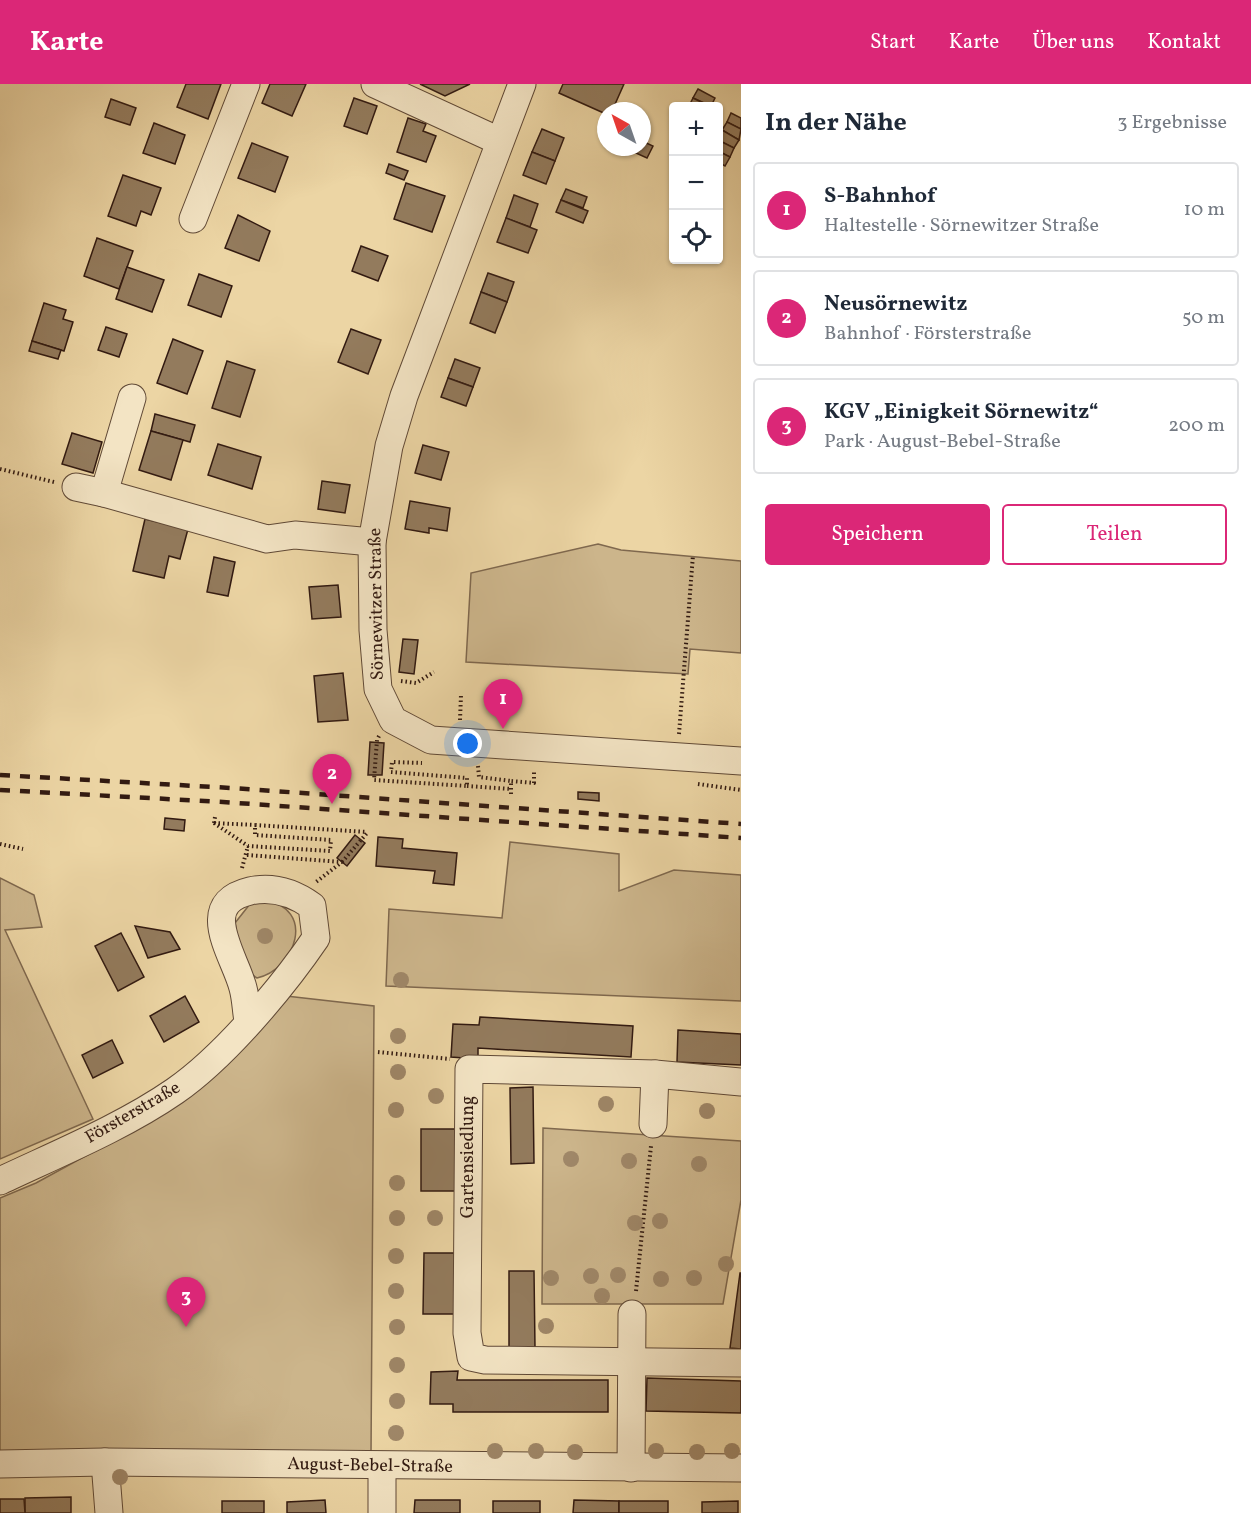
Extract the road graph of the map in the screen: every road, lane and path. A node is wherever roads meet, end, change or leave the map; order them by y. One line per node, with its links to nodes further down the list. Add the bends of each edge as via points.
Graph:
1 (246, 84): 5 (street)
2 (375, 84): 4 (street)
3 (522, 84): 4 (street, Sörnewitzer Straße)
4 (499, 141): 10 (street, Sörnewitzer Straße, via 404,396 389,446)
5 (193, 219)
6 (132, 398): 9 (street)
7 (0, 469): 8 (path)
8 (76, 487): 9 (street)
9 (104, 493): 10 (street, via 267,538 296,535)
10 (372, 542): 13 (street, Sörnewitzer Straße)
11 (693, 555): 15 (path)
12 (434, 672): 13 (path, via 416,683 398,680)
13 (378, 689): 15 (street, Sörnewitzer Straße, via 393,720 431,740)
14 (377, 740): 23 (path, via 374,780)
15 (677, 758): 16 (street, Sörnewitzer Straße)
16 (741, 761)
17 (425, 764): 23 (path, via 392,762 391,772 467,778)
18 (468, 766): 19 (path)
19 (479, 767): 20 (path); 22 (path, via 479,777)
20 (490, 768)
21 (524, 770): 22 (path, via 535,771 534,783)
22 (511, 782): 23 (path, via 512,792)
23 (467, 786)
24 (215, 817): 25 (path)
25 (214, 823): 26 (path); 28 (path)
26 (255, 825): 28 (path, via 255,835 331,840 330,851); 30 (path, via 367,832)
27 (0, 844): 29 (path)
28 (248, 846): 30 (path, via 247,855)
29 (23, 849)
30 (342, 862): 31 (path)
31 (297, 896): 32 (street, Försterstraße, via 312,906 316,938); 32 (street, via 264,889 248,891 230,900 222,911 221,928 243,989)
32 (248, 1021): 38 (street, Försterstraße, via 208,1066 173,1092 84,1142)
33 (378, 1052): 34 (path, via 454,1059)
34 (469, 1069): 35 (street, Gartensiedlung); 40 (street, Gartensiedlung, via 467,1333 471,1357)
35 (655, 1074): 36 (street, Gartensiedlung); 37 (street)
36 (741, 1082)
37 (653, 1124): 39 (path, via 639,1278)
38 (0, 1180)
39 (632, 1314): 40 (street)
40 (631, 1362): 41 (street, Gartensiedlung); 45 (street)
41 (741, 1363)
42 (105, 1462): 43 (street, August-Bebel-Straße); 44 (street, August-Bebel-Straße); 47 (street)
43 (0, 1464)
44 (382, 1467): 45 (street, August-Bebel-Straße); 48 (street)
45 (631, 1468): 46 (street, August-Bebel-Straße)
46 (741, 1468)
47 (109, 1513)
48 (382, 1513)

